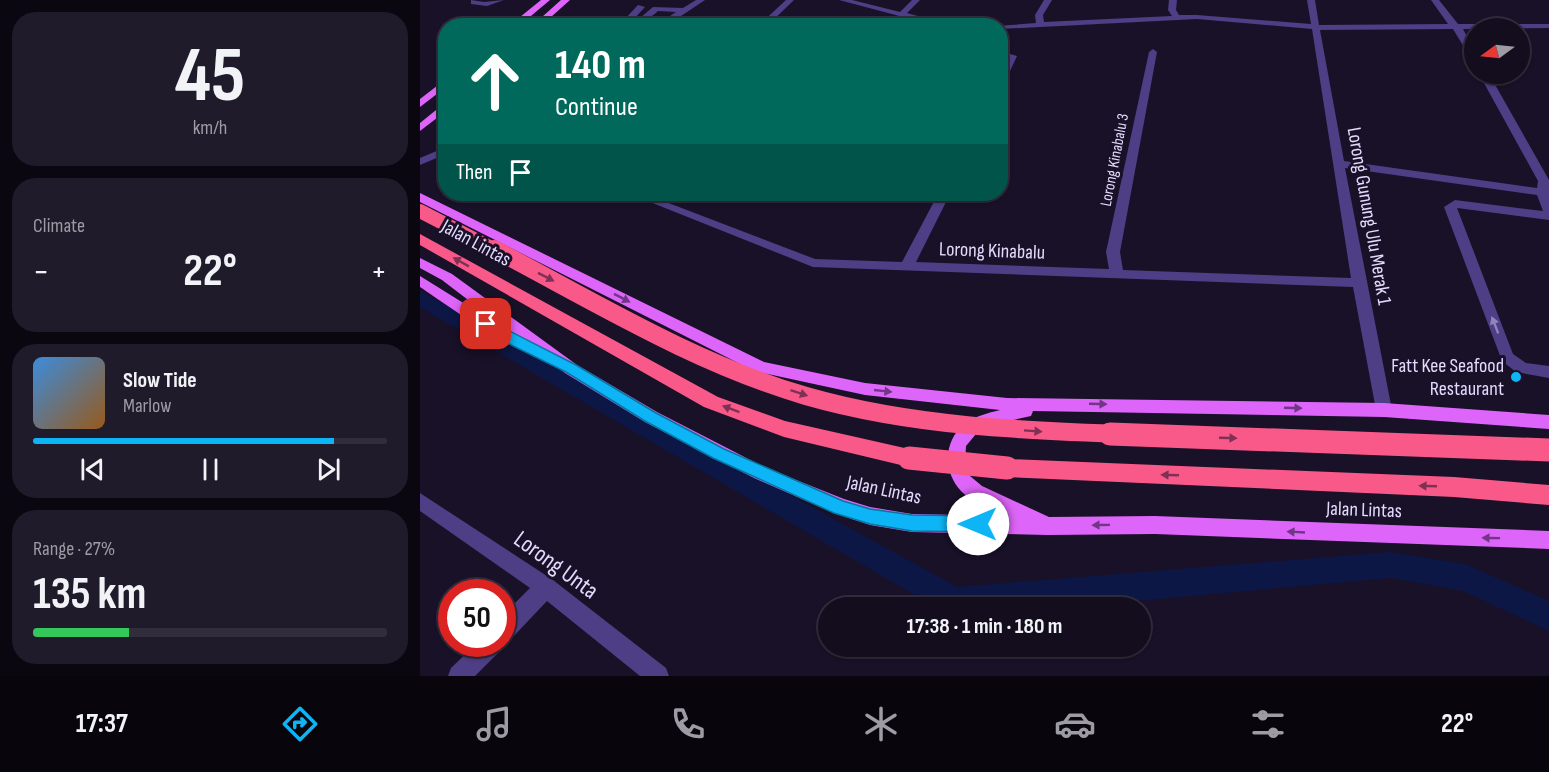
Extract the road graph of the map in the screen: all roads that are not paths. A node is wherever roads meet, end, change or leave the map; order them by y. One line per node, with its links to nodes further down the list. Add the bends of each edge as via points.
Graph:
1 (475, 0): 2 (street, via 486,4)
2 (500, 0)
3 (546, 0): 18 (main road)
4 (566, 0): 19 (main road)
5 (701, 0): 16 (street)
6 (790, 0): 23 (street)
7 (843, 0): 17 (street)
8 (916, 0): 17 (street)
9 (1048, 0): 26 (street, via 1039,15)
10 (1173, 0): 25 (street, via 1172,10)
11 (1311, 0): 30 (street, Lorong Gunung Ulu Merak 1)
12 (1436, 0): 27 (street)
13 (1513, 0): 14 (street)
14 (1527, 0)
15 (641, 7): 20 (street)
16 (686, 10): 21 (street, via 656,9); 22 (street)
17 (902, 14): 24 (street)
18 (523, 18)
19 (545, 18)
20 (630, 18)
21 (645, 18)
22 (672, 18)
23 (771, 18)
24 (918, 18)
25 (1177, 18): 26 (street); 30 (street, via 1205,17)
26 (1040, 25): 29 (street)
27 (1455, 26): 28 (street); 30 (street); 31 (street)
28 (1549, 26)
29 (1008, 27)
30 (1316, 28): 46 (street, Lorong Gunung Ulu Merak 1)
31 (1464, 41)
32 (1153, 52): 56 (street, Lorong Kinabalu 3, via 1113,252)
33 (1013, 56): 34 (street)
34 (1008, 66)
35 (1490, 84): 47 (street, via 1544,182)
36 (438, 86): 38 (main road)
37 (438, 88): 39 (main road)
38 (420, 97)
39 (420, 104)
40 (438, 108): 42 (main road)
41 (438, 111): 43 (main road)
42 (420, 116)
43 (420, 128)
44 (438, 154): 45 (street)
45 (420, 162)
46 (1339, 164): 47 (street); 58 (street, Lorong Gunung Ulu Merak 1)
47 (1546, 193): 52 (street)
48 (420, 197): 61 (main road, Jalan Lintas, one-way to 61, via 760,367 865,389 1006,404)
49 (654, 201): 55 (street, Lorong Kinabalu, via 813,263)
50 (940, 201): 55 (street)
51 (420, 211): 64 (highway, Jalan Lintas, one-way to 64, bridge, via 706,358 749,377 831,402 903,416 1031,431)
52 (1549, 214): 60 (street, one-way to 52, via 1522,368 1508,357 1450,207 1455,204)
53 (420, 239): 65 (highway, Jalan Lintas, one-way to 53, bridge, via 1454,487 1007,468 869,450 784,429 711,402)
54 (420, 262): 59 (main road, Jalan Lintas, via 447,277)
55 (906, 268): 56 (street, Lorong Kinabalu)
56 (1117, 275): 58 (street, Lorong Kinabalu)
57 (420, 281): 59 (main road, via 506,336)
58 (1359, 283): 62 (street, Lorong Gunung Ulu Merak 1)
59 (571, 369): 67 (main road, Jalan Lintas, via 719,454 840,507 912,523)
60 (1549, 372)
61 (1068, 404): 62 (main road, Jalan Lintas, one-way to 62); 67 (main road, via 993,417 975,425 956,451 956,465 967,486)
62 (1384, 410): 63 (main road, Jalan Lintas)
63 (1549, 422)
64 (1549, 450)
65 (1549, 495)
66 (420, 501): 69 (street, Lorong Unta)
67 (1048, 526): 68 (main road, Jalan Lintas, one-way to 67, via 1155,525)
68 (1549, 540)
69 (546, 586): 70 (street); 73 (street, Lorong Unta)
70 (516, 617)
71 (478, 657): 72 (street)
72 (459, 676)
73 (658, 676)

